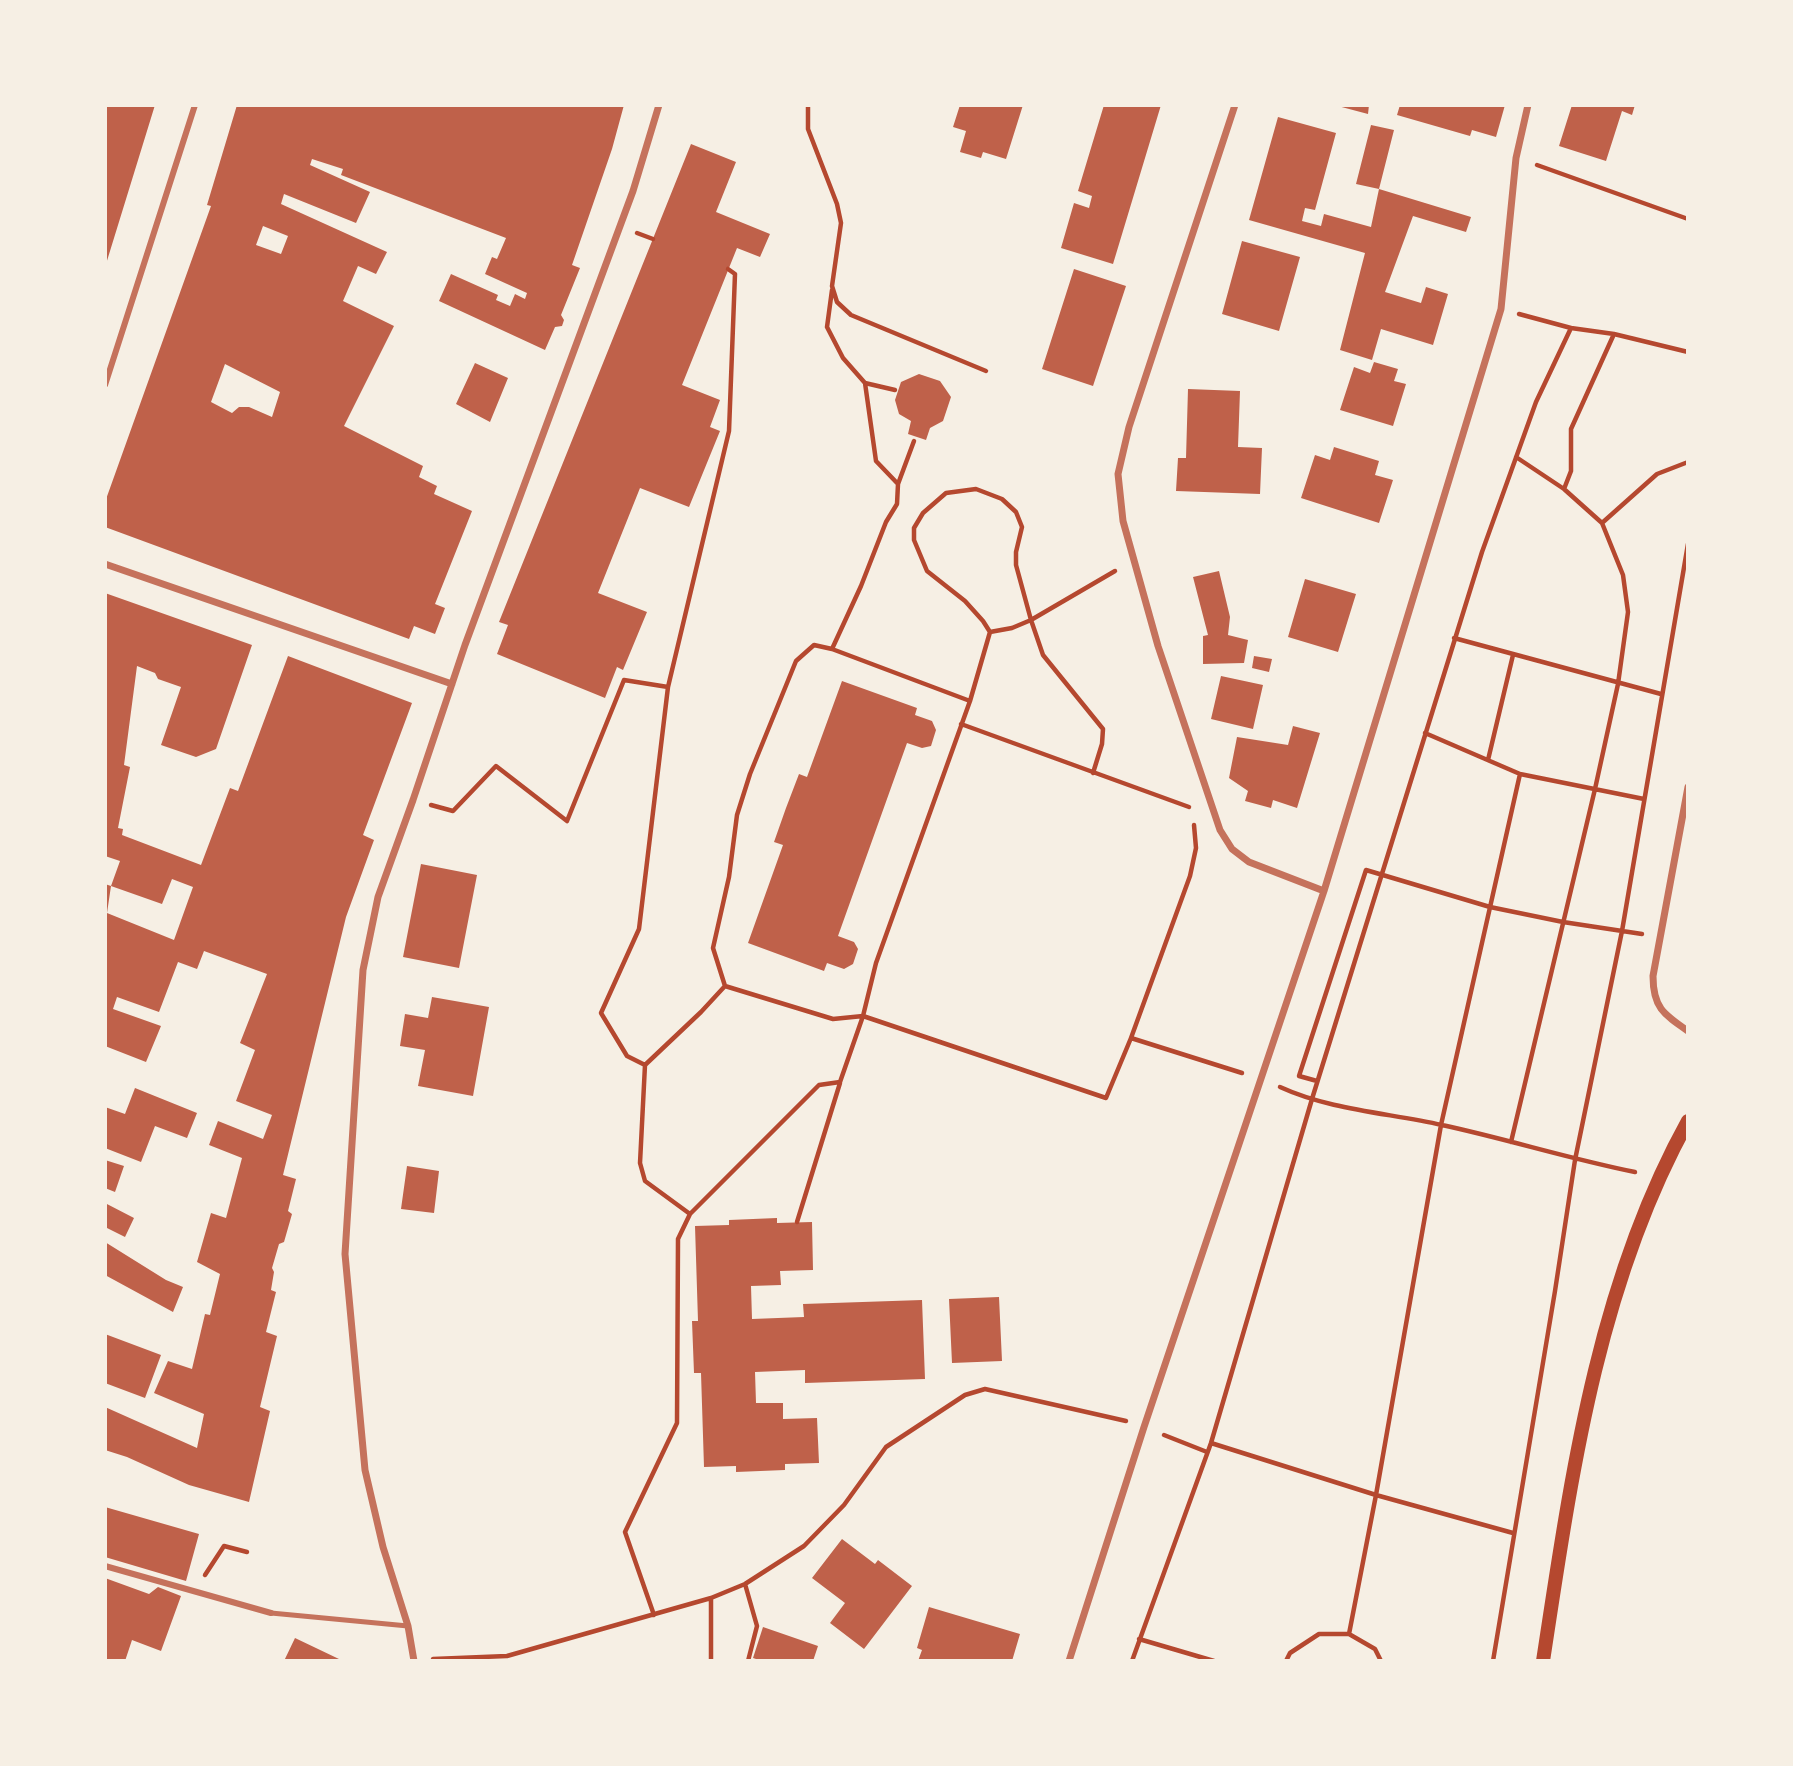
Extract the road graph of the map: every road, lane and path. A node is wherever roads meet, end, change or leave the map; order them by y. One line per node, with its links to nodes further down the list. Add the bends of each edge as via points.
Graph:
1 (195, 105): 16 (street)
2 (659, 105): 32 (street, via 632,191)
3 (808, 105): 9 (path, via 808,129 841,223)
4 (1235, 105): 25 (street, via 1129,427 1118,474 1123,521)
5 (1528, 105): 6 (street)
6 (1516, 158): 7 (path); 10 (street)
7 (1688, 219)
8 (728, 269): 34 (path, via 735,274 729,431)
9 (832, 286): 14 (path, via 836,302 851,315); 15 (path, via 827,327 843,358)
10 (1501, 309): 11 (path); 47 (street)
11 (1571, 328): 12 (path); 19 (path)
12 (1614, 334): 13 (path); 22 (path, via 1571,429 1572,471)
13 (1688, 352)
14 (986, 370)
15 (865, 383): 17 (path); 21 (path, via 876,461)
16 (105, 385)
17 (895, 390)
18 (914, 441): 21 (path)
19 (1516, 457): 22 (path); 29 (path)
20 (1688, 462): 23 (path, via 1657,474)
21 (898, 484): 30 (path, via 897,505)
22 (1564, 489): 23 (path)
23 (1602, 523): 33 (path, via 1623,575 1628,612)
24 (1688, 544): 35 (path)
25 (1134, 559): 27 (path); 47 (street, via 1220,830 1249,862)
26 (105, 564): 32 (street)
27 (1031, 620): 28 (path); 28 (path, via 1016,565 1022,527 1016,512 1002,499 976,489 946,493 923,513 914,528 914,540 927,571 965,601); 40 (path, via 1043,655 1103,729)
28 (990, 632): 36 (path)
29 (1454, 638): 31 (path); 38 (path)
30 (832, 649): 36 (path); 52 (path, via 814,645 796,661 750,774 737,815 713,948)
31 (1513, 654): 33 (path); 39 (path)
32 (452, 684): 45 (street)
33 (1618, 684): 35 (path); 43 (path)
34 (668, 687): 45 (path, via 624,680 567,821 496,766 453,811); 56 (path, via 639,929 601,1013 627,1056)
35 (1661, 694): 44 (path)
36 (970, 701): 37 (path)
37 (961, 724): 40 (path); 53 (path, via 876,963)
38 (1424, 733): 39 (path); 46 (path)
39 (1488, 760): 41 (path)
40 (1093, 773): 55 (path, via 1188,805 1194,824 1196,848 1190,876)
41 (1520, 774): 43 (path); 48 (path)
42 (1688, 787): 51 (street)
43 (1595, 789): 44 (path); 49 (path)
44 (1644, 799): 50 (path)
45 (413, 800): 81 (street, via 378,897 363,970 345,1254 365,1471)
46 (1381, 874): 48 (path); 59 (path); 59 (path, via 1366,870 1299,1076)
47 (1324, 891): 57 (street)
48 (1490, 907): 49 (path); 63 (path)
49 (1563, 922): 50 (path); 64 (path)
50 (1622, 931): 51 (path); 65 (path)
51 (1660, 936): 54 (street, via 1653,996 1671,1020)
52 (725, 986): 53 (path, via 833,1019); 56 (path)
53 (863, 1016): 55 (path, via 1106,1098); 58 (path)
54 (1688, 1031)
55 (1131, 1038): 57 (path)
56 (645, 1065): 67 (path, via 640,1163 645,1181)
57 (1261, 1079): 69 (street)
58 (840, 1082): 67 (path, via 819,1084); 68 (path)
59 (1317, 1082): 61 (path)
60 (1287, 1090): 61 (path)
61 (1312, 1099): 63 (path); 70 (path)
62 (1688, 1121): 66 (main road)
63 (1441, 1125): 64 (path); 72 (path)
64 (1511, 1142): 65 (path)
65 (1575, 1160): 66 (path); 73 (path)
66 (1660, 1177): 93 (main road, via 1624,1269 1598,1360 1569,1496)
67 (690, 1214): 80 (path, via 678,1239 677,1423 625,1532)
68 (797, 1222)
69 (1144, 1427): 71 (path); 77 (path, via 985,1389 965,1395 886,1447 844,1504 804,1546); 87 (street)
70 (1210, 1443): 71 (path); 72 (path)
71 (1207, 1452): 83 (path)
72 (1376, 1494): 73 (path); 82 (path)
73 (1513, 1532): 92 (path)
74 (247, 1552): 76 (path, via 224,1546)
75 (105, 1566): 79 (street)
76 (205, 1574)
77 (745, 1584): 78 (path); 86 (path, via 757,1626)
78 (711, 1598): 80 (path); 85 (path)
79 (271, 1613): 81 (lane)
80 (654, 1615): 84 (path, via 507,1656)
81 (408, 1626): 84 (street)
82 (1349, 1634): 90 (path, via 1319,1634 1290,1653); 91 (path, via 1375,1649)
83 (1139, 1639): 88 (path); 89 (path)
84 (414, 1661)
85 (711, 1661)
86 (748, 1661)
87 (1069, 1661)
88 (1132, 1661)
89 (1214, 1661)
90 (1286, 1661)
91 (1381, 1661)
92 (1493, 1661)
93 (1543, 1661)

